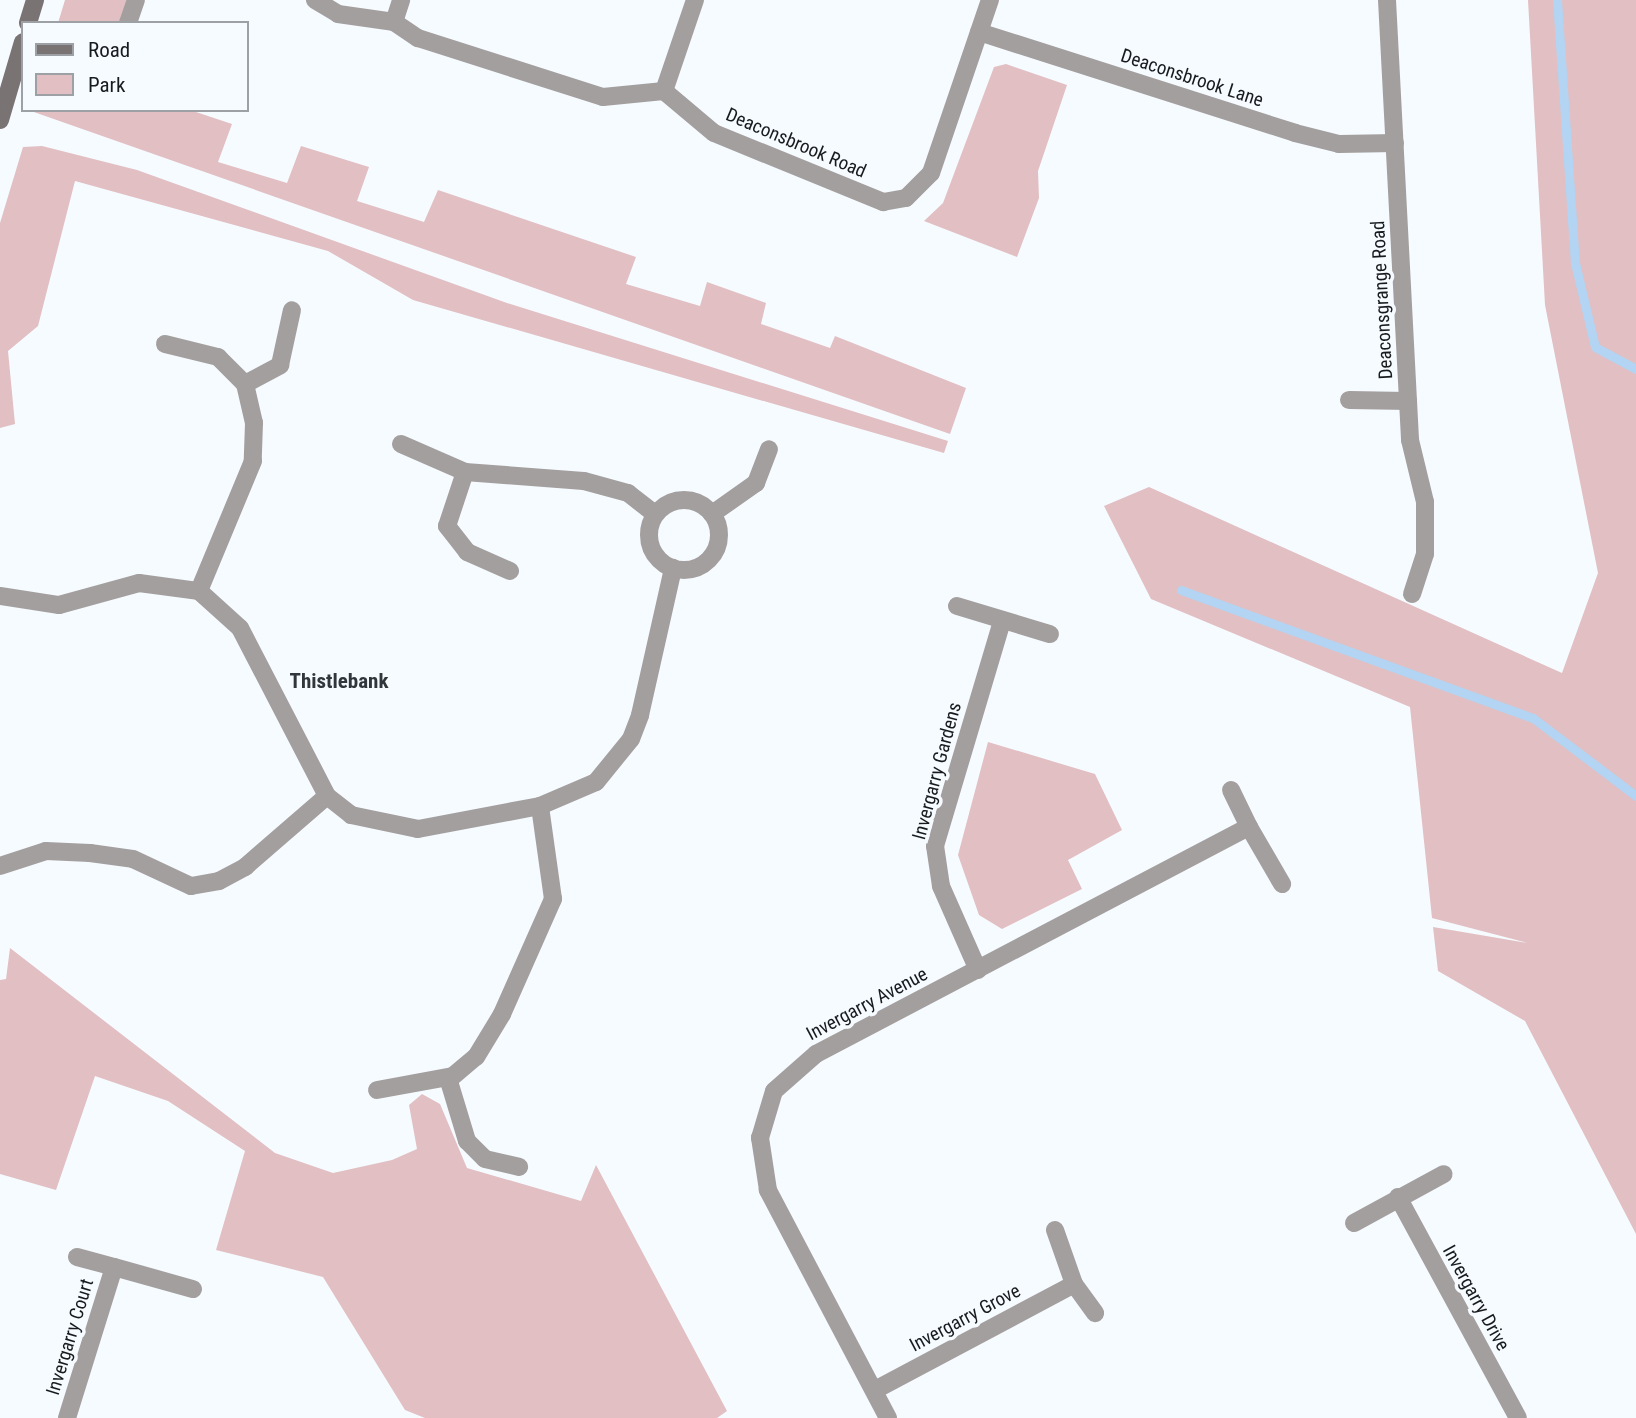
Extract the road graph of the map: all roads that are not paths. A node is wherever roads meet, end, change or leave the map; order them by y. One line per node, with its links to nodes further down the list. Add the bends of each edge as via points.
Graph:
1 (35, 0): 8 (main road)
2 (136, 0): 9 (street)
3 (315, 0): 10 (street, via 338,14)
4 (401, 0): 10 (street)
5 (695, 0): 13 (street)
6 (990, 0): 11 (street, Deaconsbrook Road)
7 (1387, 0): 15 (street, Deaconsgrange Road)
8 (29, 21)
9 (129, 21)
10 (394, 22): 13 (street, via 418,38 603,97)
11 (979, 32): 13 (street, Deaconsbrook Road, via 931,173 906,198 883,202 714,133); 15 (street, Deaconsbrook Lane, via 1339,145)
12 (21, 49): 14 (main road)
13 (664, 91)
14 (0, 120)
15 (1395, 144): 20 (street, Deaconsgrange Road)
16 (292, 310): 18 (street, via 280,365)
17 (165, 344): 18 (street, via 218,357)
18 (245, 384): 28 (street, via 254,423 253,461)
19 (1349, 400): 20 (street)
20 (1408, 401): 29 (street, Deaconsgrange Road, via 1424,502 1425,554)
21 (401, 444): 23 (street)
22 (769, 449): 25 (street, via 756,483)
23 (466, 472): 24 (street, via 584,481 628,493); 27 (street, via 447,526 467,552)
24 (655, 514): 25 (street, via 684,499); 26 (street, via 650,546)
25 (712, 514): 26 (street, via 719,528 715,552 697,568)
26 (673, 568): 36 (street, via 631,738 596,782)
27 (510, 571)
28 (199, 591): 30 (street, via 139,583 59,605); 35 (street, via 240,628)
29 (1412, 594)
30 (0, 596)
31 (957, 606): 32 (street)
32 (1002, 621): 33 (street); 40 (street, Invergarry Gardens, via 935,846 941,886)
33 (1050, 634)
34 (1231, 790): 37 (street)
35 (327, 796): 36 (street, via 362,819 418,829); 38 (street, via 245,867 219,881 191,886 133,859 90,853 46,851)
36 (540, 806): 41 (street, via 553,899 544,928 476,1057)
37 (1250, 827): 39 (street); 40 (street, Invergarry Avenue)
38 (0, 866)
39 (1282, 884)
40 (978, 970): 53 (street, Invergarry Avenue, via 816,1054 788,1073 764,1112 760,1164 768,1190)
41 (448, 1078): 42 (street); 43 (street, via 467,1141 485,1159)
42 (377, 1090)
43 (519, 1167)
44 (1444, 1174): 45 (street)
45 (1398, 1197): 46 (street); 56 (street, Invergarry Drive)
46 (1354, 1223)
47 (1055, 1230): 50 (street)
48 (77, 1257): 49 (street)
49 (114, 1267): 51 (street, Invergarry Court); 54 (street, Invergarry Court)
50 (1074, 1284): 52 (street); 53 (street, Invergarry Grove)
51 (193, 1289)
52 (1095, 1313)
53 (875, 1390): 55 (street, Invergarry Avenue)
54 (67, 1418)
55 (888, 1418)
56 (1518, 1418)

